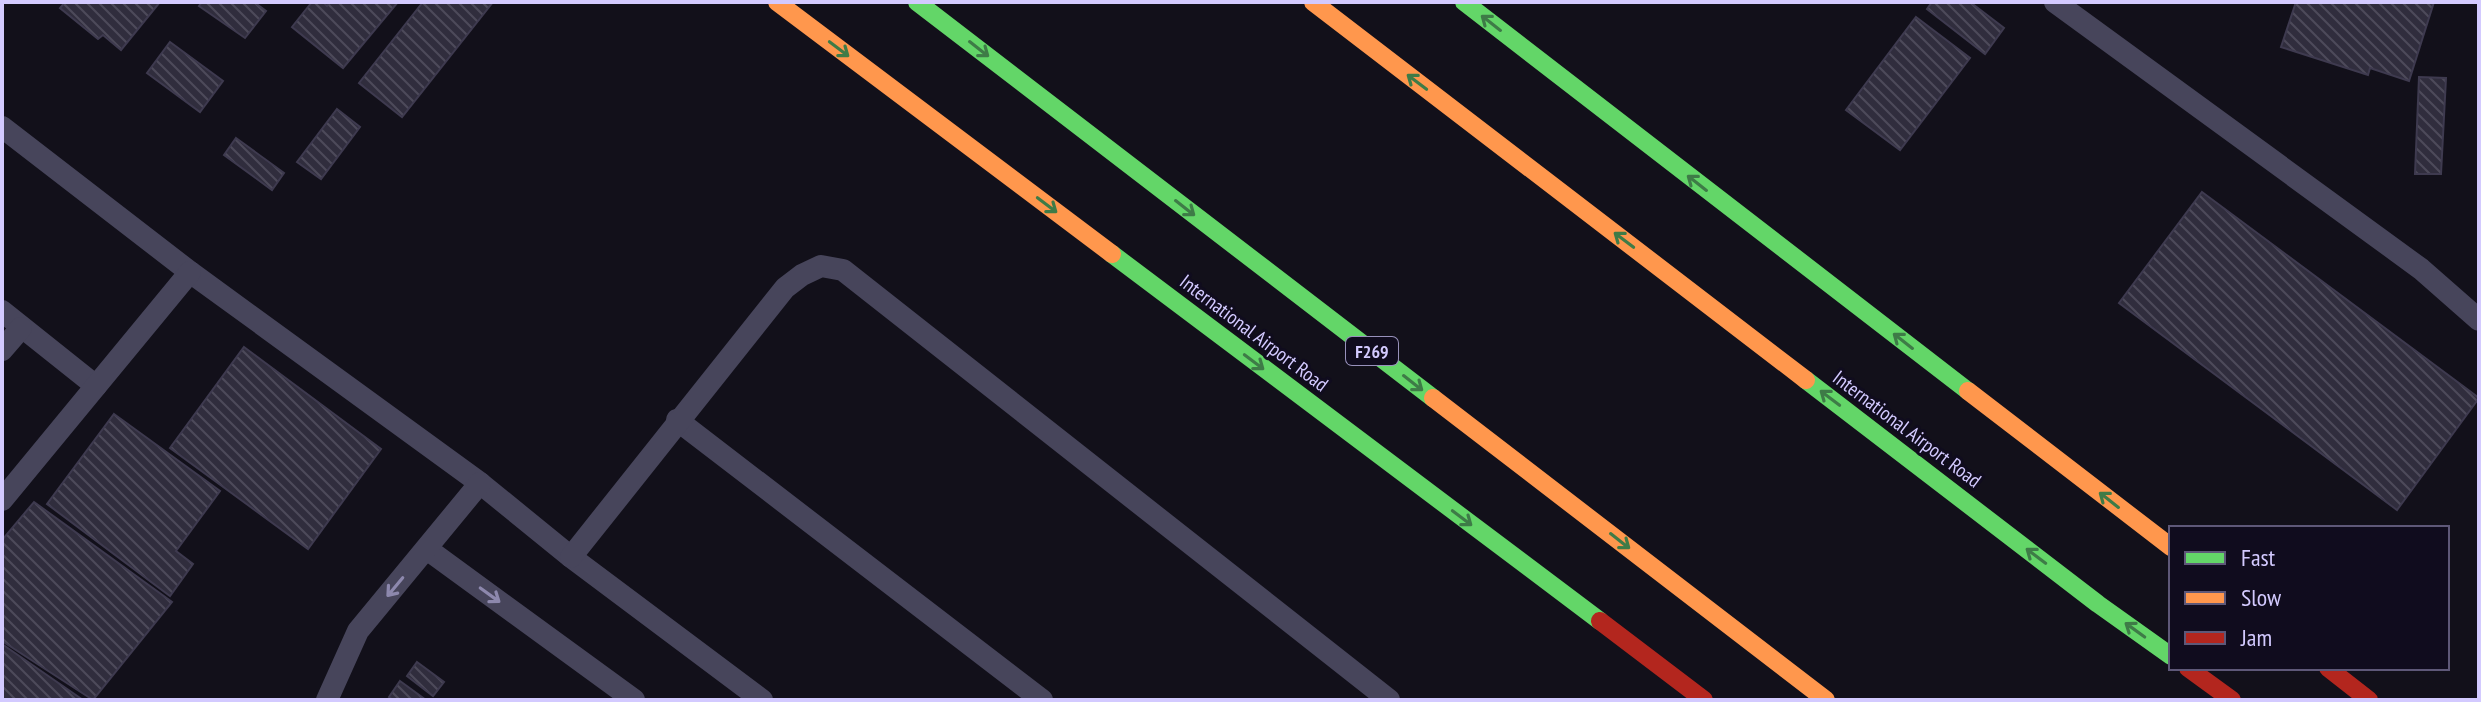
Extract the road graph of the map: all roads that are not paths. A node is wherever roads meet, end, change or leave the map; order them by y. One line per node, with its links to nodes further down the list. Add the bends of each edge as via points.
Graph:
1 (777, 2): 27 (main road, International Airport Road, one-way to 27)
2 (917, 2): 28 (main road, F269, one-way to 28)
3 (1313, 2): 19 (main road, International Airport Road, one-way to 3)
4 (1464, 2): 16 (main road, one-way to 4)
5 (2055, 2): 9 (lane, via 2421,269)
6 (2, 127): 7 (lane)
7 (190, 272): 12 (lane); 14 (lane)
8 (2, 311): 10 (lane)
9 (2479, 320)
10 (21, 328): 11 (lane); 12 (lane)
11 (2, 350)
12 (96, 386): 15 (lane)
13 (677, 420): 18 (lane); 25 (lane); 26 (lane, via 785,288 821,266 843,270)
14 (480, 483): 17 (lane); 18 (lane)
15 (2, 500)
16 (2169, 545)
17 (427, 549): 22 (lane, one-way to 22, via 358,631); 23 (lane, one-way to 23)
18 (571, 557): 24 (lane)
19 (2169, 655)
20 (2191, 670): 29 (main road)
21 (2331, 670): 30 (main road)
22 (327, 700)
23 (634, 700)
24 (762, 700)
25 (1042, 700)
26 (1389, 700)
27 (1704, 700)
28 (1826, 700)
29 (2232, 700)
30 (2369, 700)

